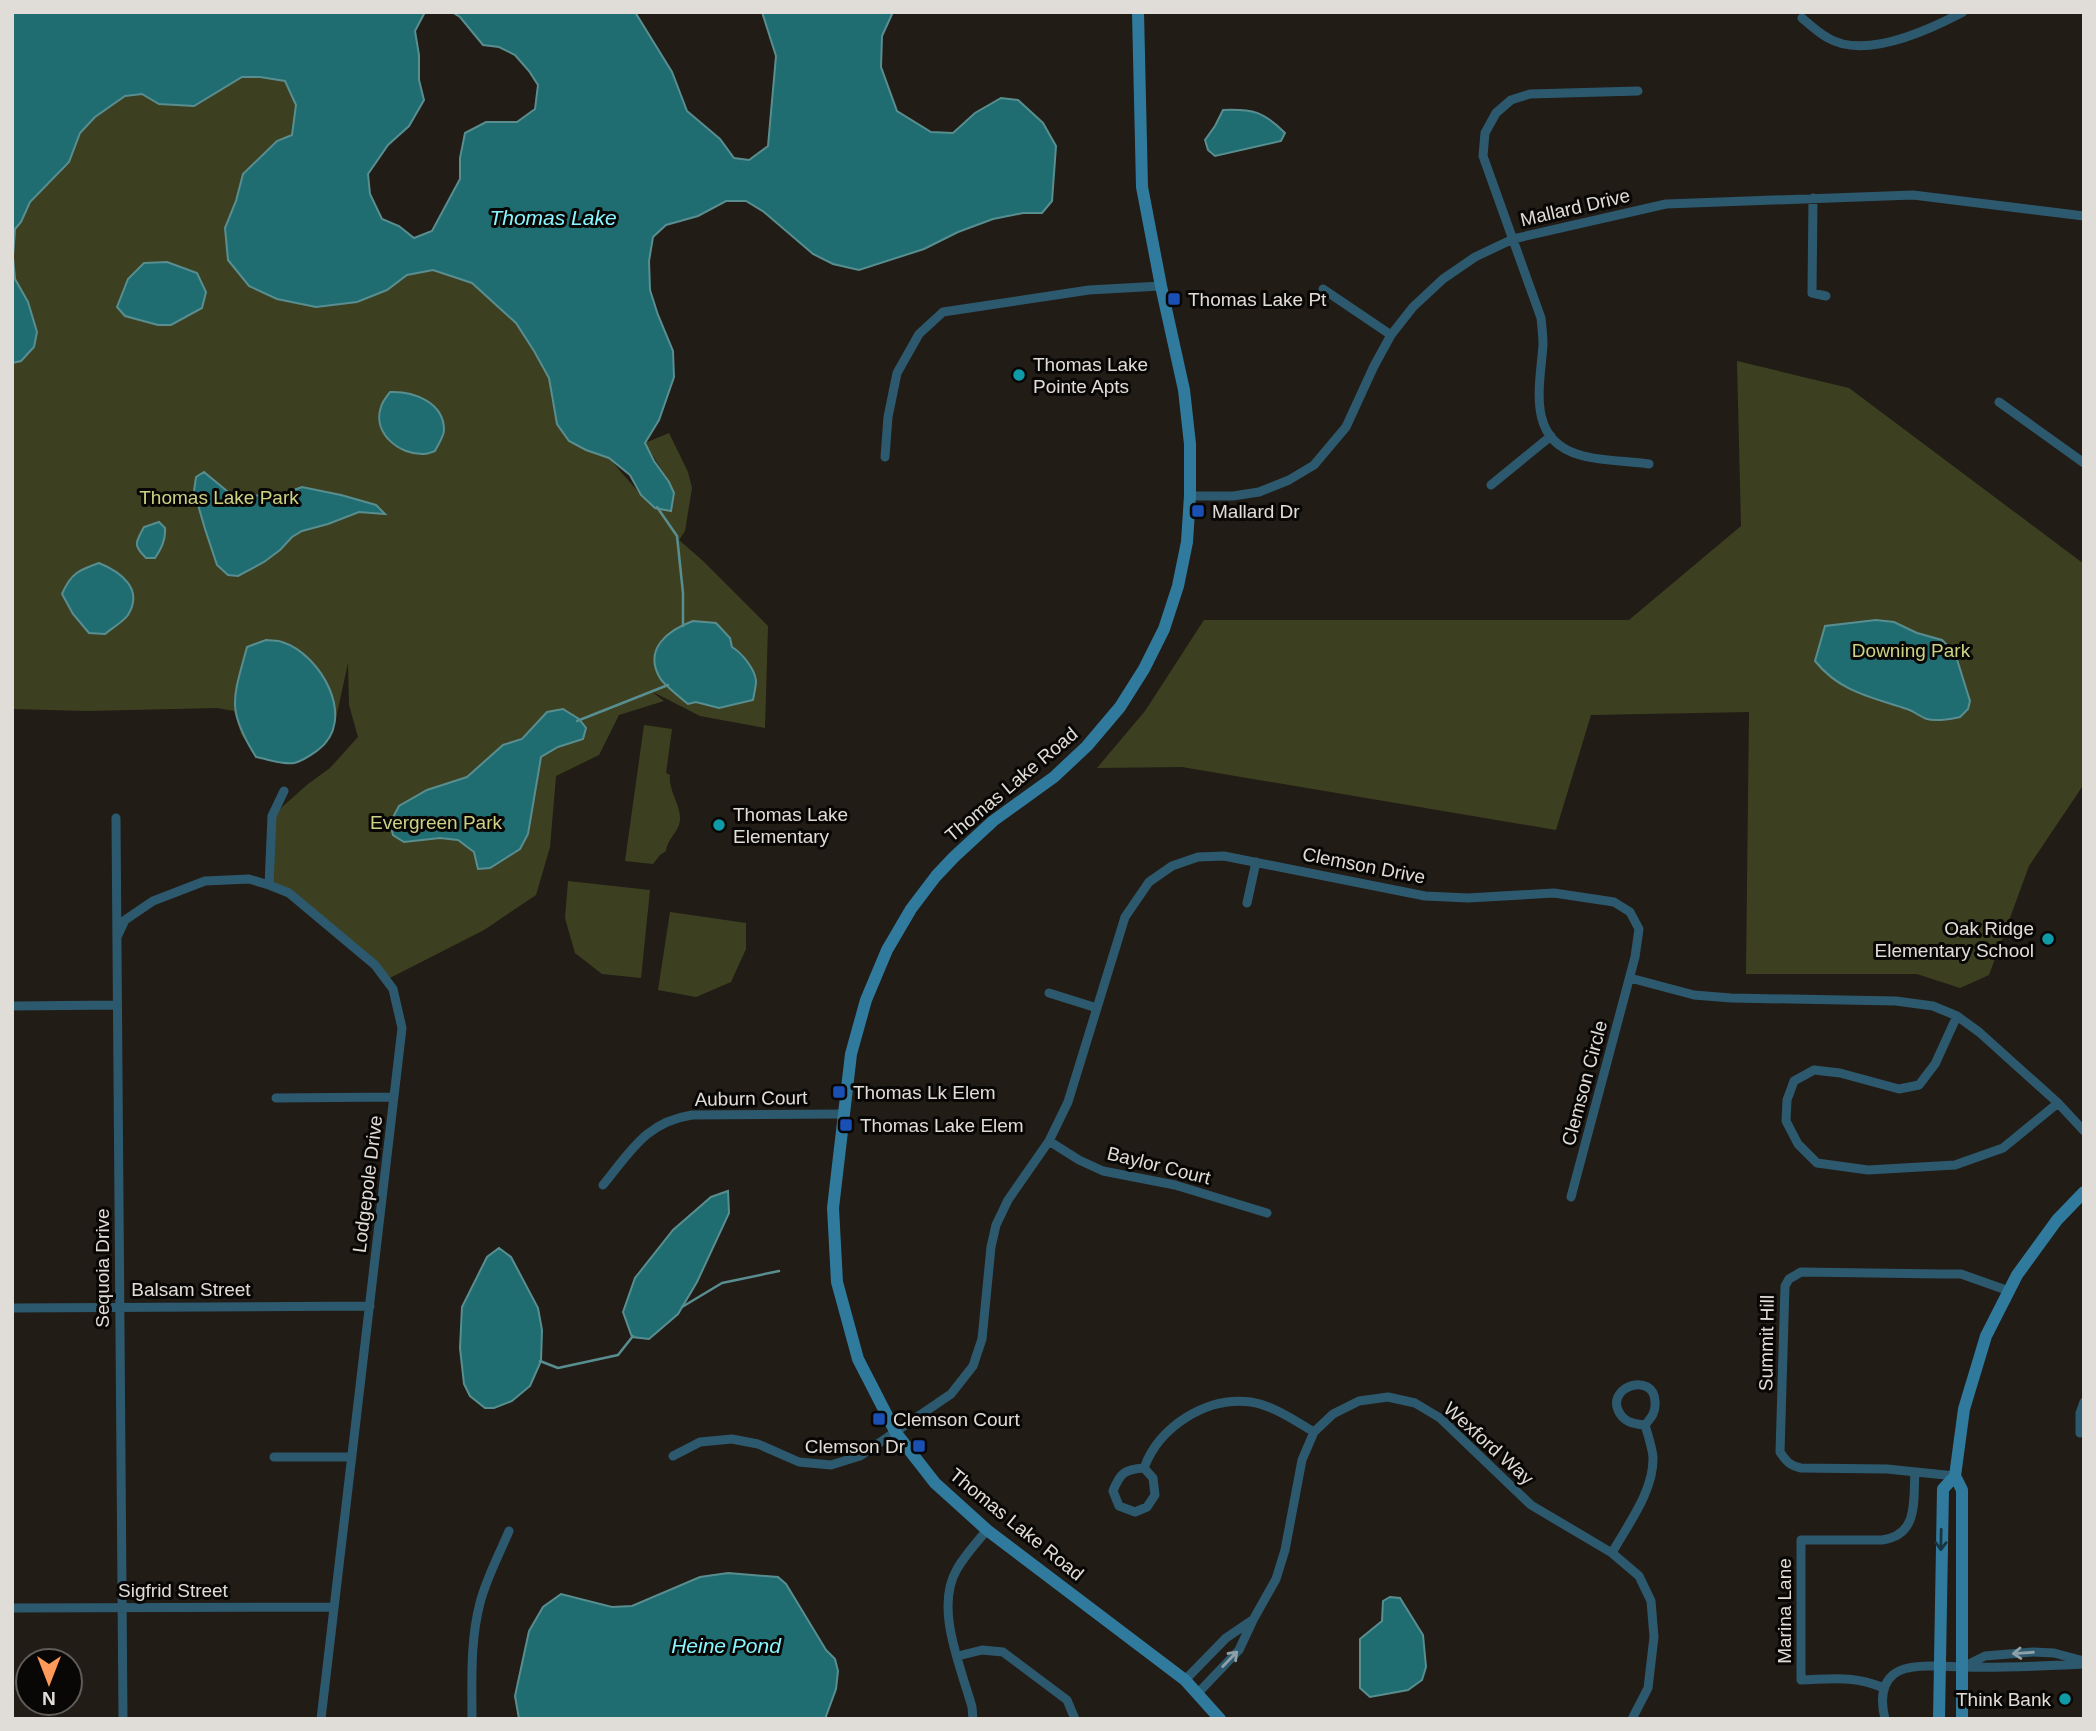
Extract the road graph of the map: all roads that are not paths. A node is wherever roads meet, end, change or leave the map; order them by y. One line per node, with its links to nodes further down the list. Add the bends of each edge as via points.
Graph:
1 (1138, 12): 8 (street, Thomas Lake Road, via 1142,187)
2 (1963, 12): 3 (street, via 1925,30 1874,46 1853,47 1829,39)
3 (1802, 18)
4 (1638, 91): 7 (street, via 1530,94 1511,100 1496,113 1485,133 1483,156)
5 (1813, 198): 6 (street, Mallard Drive, via 1913,195); 7 (street, Mallard Drive, via 1666,204); 10 (street, via 1812,293)
6 (2084, 216)
7 (1513, 239): 11 (street, Mallard Drive, via 1443,279); 13 (street, via 1541,318 1538,405)
8 (1161, 286): 14 (street, via 1089,290 943,312 919,334 897,373); 18 (street, Thomas Lake Road, via 1184,390)
9 (1323, 289): 11 (street)
10 (1826, 296)
11 (1391, 335): 18 (street, Mallard Drive, via 1346,427 1314,465 1259,492)
12 (1999, 402): 15 (street)
13 (1551, 436): 16 (street, via 1580,455); 17 (street)
14 (885, 457)
15 (2084, 463)
16 (1649, 464)
17 (1491, 485)
18 (1190, 496): 34 (street, Thomas Lake Road, via 1178,586 1144,669 1087,746 969,842 911,909 866,1000 851,1054)
19 (284, 791): 22 (street, via 272,816)
20 (116, 817): 24 (street, Sequoia Drive)
21 (1256, 862): 23 (street); 25 (street, Clemson Drive, via 1425,896 1555,893 1614,902 1630,912 1639,929); 29 (street, Clemson Drive, via 1198,857 1172,866 1149,882 1125,917)
22 (268, 885): 24 (street, Lodgepole Drive, via 249,879 205,881 153,901 125,920); 31 (street, Lodgepole Drive, via 289,893 359,951 393,989 402,1028)
23 (1247, 903)
24 (117, 937): 27 (street, Sequoia Drive)
25 (1630, 978): 30 (street, via 1694,995 1910,1002); 39 (street, Clemson Circle)
26 (1049, 993): 29 (street)
27 (117, 1005): 28 (street); 43 (street, Sequoia Drive)
28 (12, 1006)
29 (1097, 1008): 36 (street, Clemson Drive, via 1068,1102)
30 (1957, 1016): 33 (street); 33 (street, via 1935,1064 1919,1085 1899,1089 1814,1070 1794,1081 1786,1121 1798,1144 1817,1163 1868,1170 1955,1165 2003,1148)
31 (394, 1097): 32 (street); 42 (street, Lodgepole Drive)
32 (275, 1098)
33 (2058, 1103): 35 (street)
34 (843, 1114): 37 (street, Auburn Court, via 674,1118 644,1135); 48 (street, Thomas Lake Road, via 833,1208 837,1282 858,1359)
35 (2084, 1130)
36 (1049, 1141): 40 (street, Baylor Court, via 1103,1171 1175,1185); 48 (street, Clemson Drive, via 996,1225 982,1339 973,1366 951,1394)
37 (603, 1185)
38 (2084, 1192): 41 (street, via 2057,1220)
39 (1572, 1197)
40 (1267, 1213)
41 (2009, 1291): 54 (street, Summit Hill, via 1961,1274 1941,1273 1801,1272 1785,1286 1780,1452 1784,1459 1801,1468); 55 (street, via 1986,1336 1964,1409)
42 (370, 1306): 43 (street, Balsam Street); 52 (street, Lodgepole Drive)
43 (120, 1307): 44 (street, Balsam Street); 61 (street, Sequoia Drive)
44 (12, 1308)
45 (2084, 1402): 49 (street)
46 (1645, 1425): 46 (street, via 1632,1424 1616,1407 1617,1398 1631,1385 1649,1387 1654,1394 1654,1416); 58 (street, via 1653,1454 1652,1472)
47 (1314, 1432): 53 (street, via 1279,1411 1250,1402 1219,1404 1188,1416 1162,1437); 58 (street, Wexford Way, via 1333,1414 1359,1401 1388,1397 1415,1403 1440,1418 1531,1505); 62 (street, Wexford Way, via 1302,1460 1276,1579)
48 (896, 1433): 50 (street, via 860,1456 831,1465 799,1462 758,1444 732,1439 699,1442); 56 (street, Thomas Lake Road, via 935,1483)
49 (2080, 1433)
50 (673, 1456)
51 (274, 1457): 52 (street)
52 (352, 1457): 59 (street, Lodgepole Drive)
53 (1144, 1468): 53 (street, via 1153,1478 1155,1495 1147,1507 1135,1512 1119,1506 1113,1491 1119,1476)
54 (1915, 1472): 55 (street, Summit Hill); 68 (street, Marina Lane, via 1912,1519 1892,1539 1801,1540 1801,1680 1854,1678)
55 (1955, 1476): 65 (street, one-way to 65, via 1942,1489); 66 (street, via 1962,1490)
56 (987, 1530): 63 (street, via 949,1587 948,1620); 67 (street, Thomas Lake Road)
57 (509, 1531): 72 (street, via 480,1601 472,1656)
58 (1612, 1553): 76 (street, Wexford Way, via 1639,1576 1651,1601 1654,1637 1648,1688)
59 (334, 1607): 61 (street, Sigfrid Street); 71 (street, Lodgepole Drive)
60 (12, 1608): 61 (street, Sigfrid Street)
61 (122, 1608): 70 (street, Sequoia Drive)
62 (1253, 1620): 67 (street, Wexford Way, via 1226,1638); 69 (street, Wexford Way, one-way to 62, via 1239,1650)
63 (958, 1656): 73 (street); 74 (street, via 982,1650 1003,1652 1067,1700)
64 (2084, 1663): 66 (street)
65 (1939, 1666): 66 (street); 68 (street, via 1896,1672); 78 (street)
66 (1964, 1667): 79 (street)
67 (1185, 1680): 69 (street, Thomas Lake Road)
68 (1884, 1688): 77 (street)
69 (1198, 1693): 75 (street, Thomas Lake Road)
70 (123, 1719)
71 (321, 1719)
72 (472, 1719)
73 (973, 1719)
74 (1075, 1719)
75 (1220, 1719)
76 (1632, 1719)
77 (1885, 1719)
78 (1939, 1719)
79 (1962, 1719)

